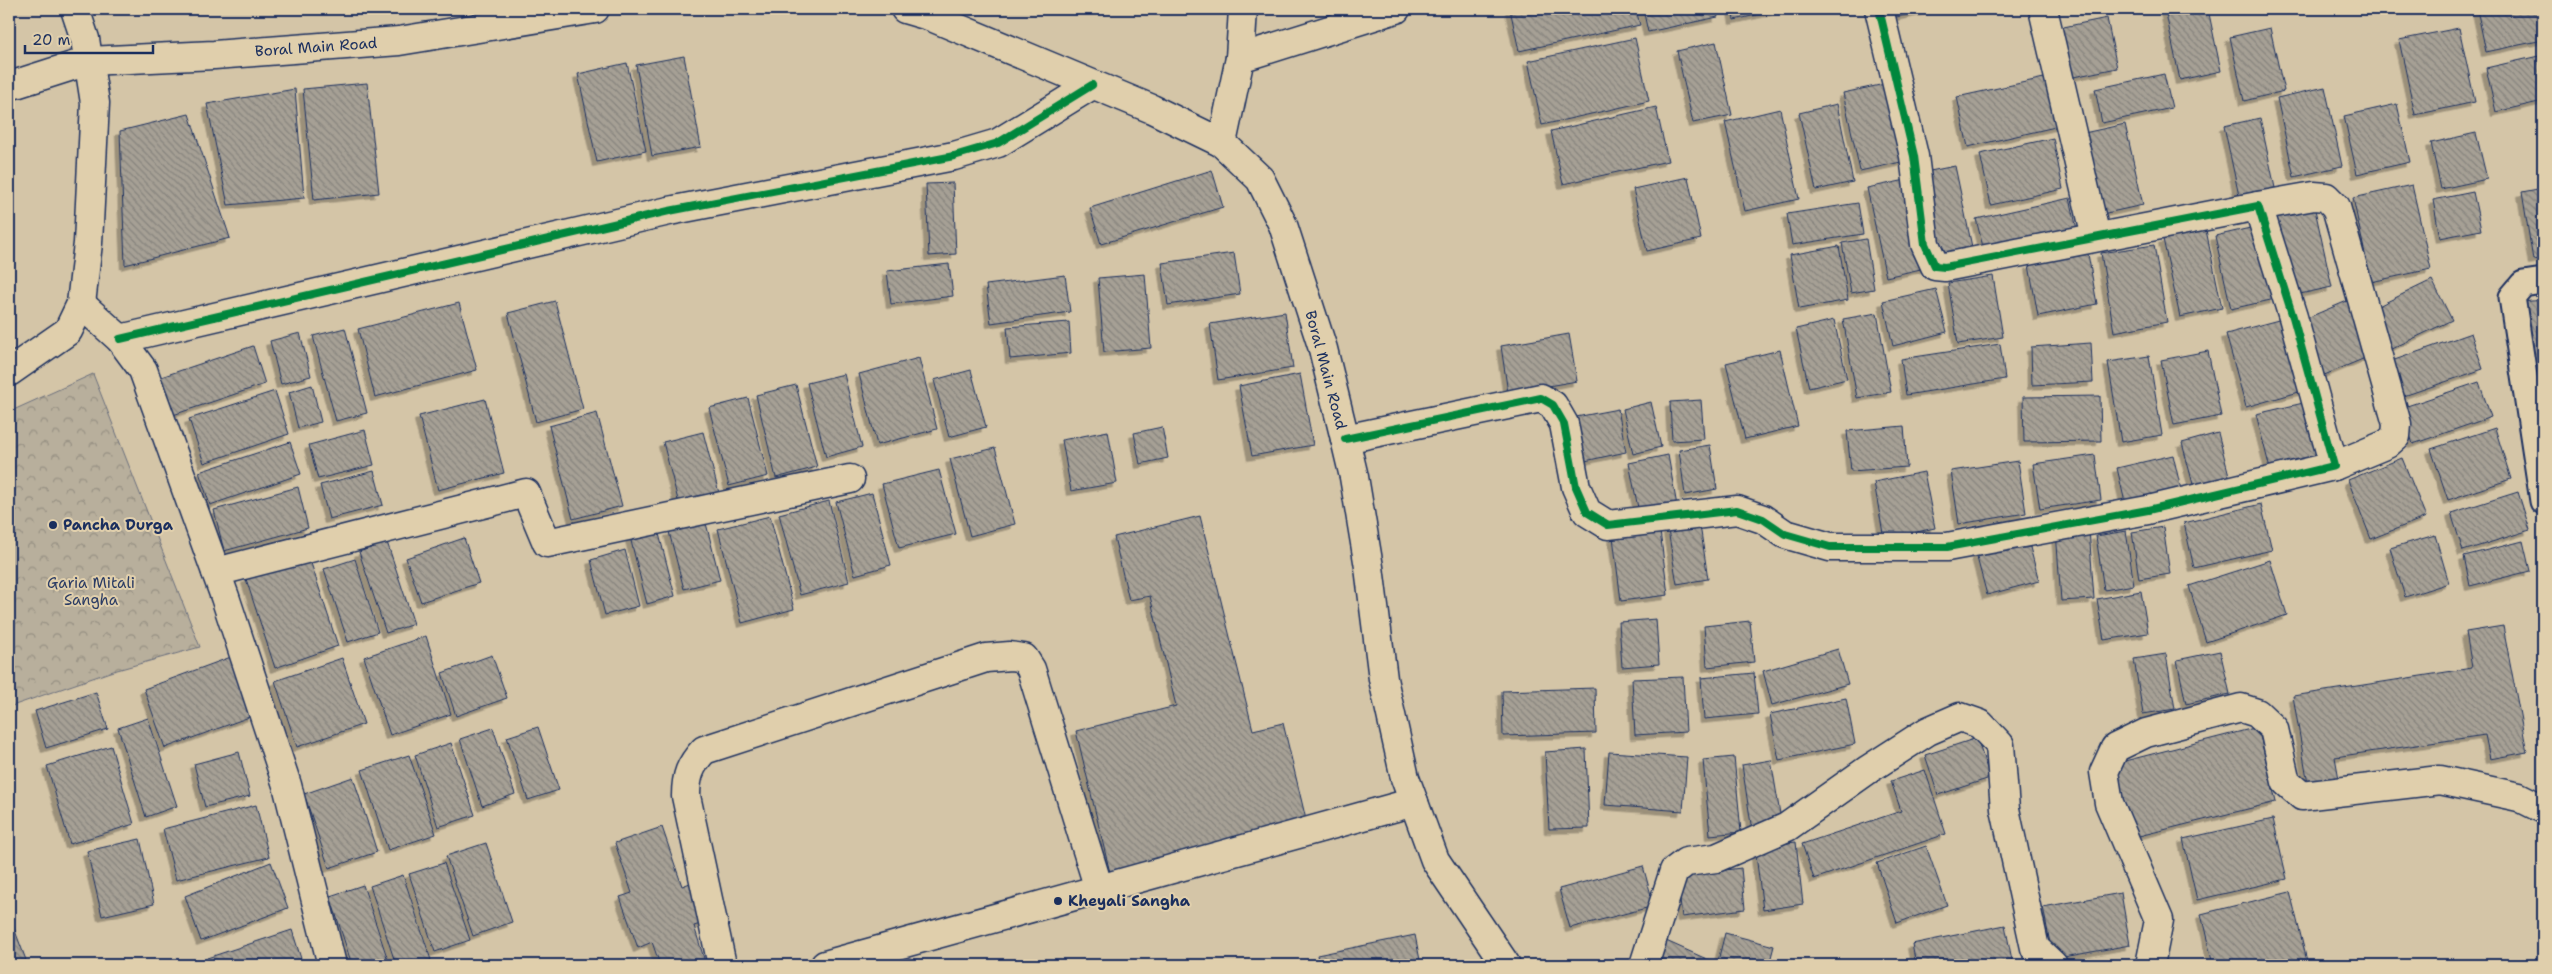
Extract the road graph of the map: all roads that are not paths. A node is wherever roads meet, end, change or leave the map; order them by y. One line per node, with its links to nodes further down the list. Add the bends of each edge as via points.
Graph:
1 (75, 9): 10 (street)
2 (595, 9): 8 (street, Boral Main Road)
3 (905, 9): 12 (street, Boral Main Road, via 929,16)
4 (1243, 9): 9 (street)
5 (1396, 9): 9 (street)
6 (1879, 9): 15 (street, via 1914,156 1925,244 1935,266 1945,267)
7 (2043, 9): 15 (street)
8 (536, 14): 10 (street, Boral Main Road, via 399,41)
9 (1240, 58): 13 (street)
10 (88, 61): 11 (street, Boral Main Road); 17 (street, via 95,103 88,243)
11 (9, 84)
12 (1092, 85): 13 (street, Boral Main Road, via 1152,109); 18 (street, via 998,142 954,156 669,211)
13 (1222, 143): 20 (street, Boral Main Road, via 1260,179 1283,225 1322,349)
14 (2258, 206): 15 (street); 21 (street, via 2294,317); 21 (street, via 2314,196 2326,197 2336,207 2397,424 2396,436 2387,444)
15 (2096, 237)
16 (2543, 281): 23 (lane, via 2523,284 2512,298)
17 (81, 304): 18 (street); 19 (street, via 68,331)
18 (120, 339): 24 (street, via 143,370)
19 (9, 372)
20 (1345, 439): 21 (street, via 1541,398 1553,405 1564,424 1576,487 1586,512 1608,525 1737,510 1762,519 1785,534 1830,546 1947,547 2148,510); 25 (street, Boral Main Road, via 1369,567 1383,679)
21 (2334, 466)
22 (850, 479): 24 (street, via 547,543 526,493)
23 (2543, 501)
24 (216, 572): 28 (street, via 287,785)
25 (1414, 802): 27 (street); 31 (street, Boral Main Road, via 1435,860)
26 (2543, 809): 34 (street, via 2519,798 2440,780 2302,796 2286,782 2274,729 2257,713 2241,708 2146,733 2116,748 2104,772 2109,803 2159,920)
27 (1099, 889): 29 (street, via 1031,669 1024,658 986,658 704,750 693,762 686,776 686,796); 30 (street)
28 (332, 965)
29 (722, 965)
30 (825, 965)
31 (1506, 965)
32 (1644, 965): 33 (street, via 1674,871 1686,862 1716,858 1787,828 1868,769 1928,731 1960,717 1980,724 2000,745 2005,809 2035,948)
33 (2053, 965)
34 (2150, 965)

